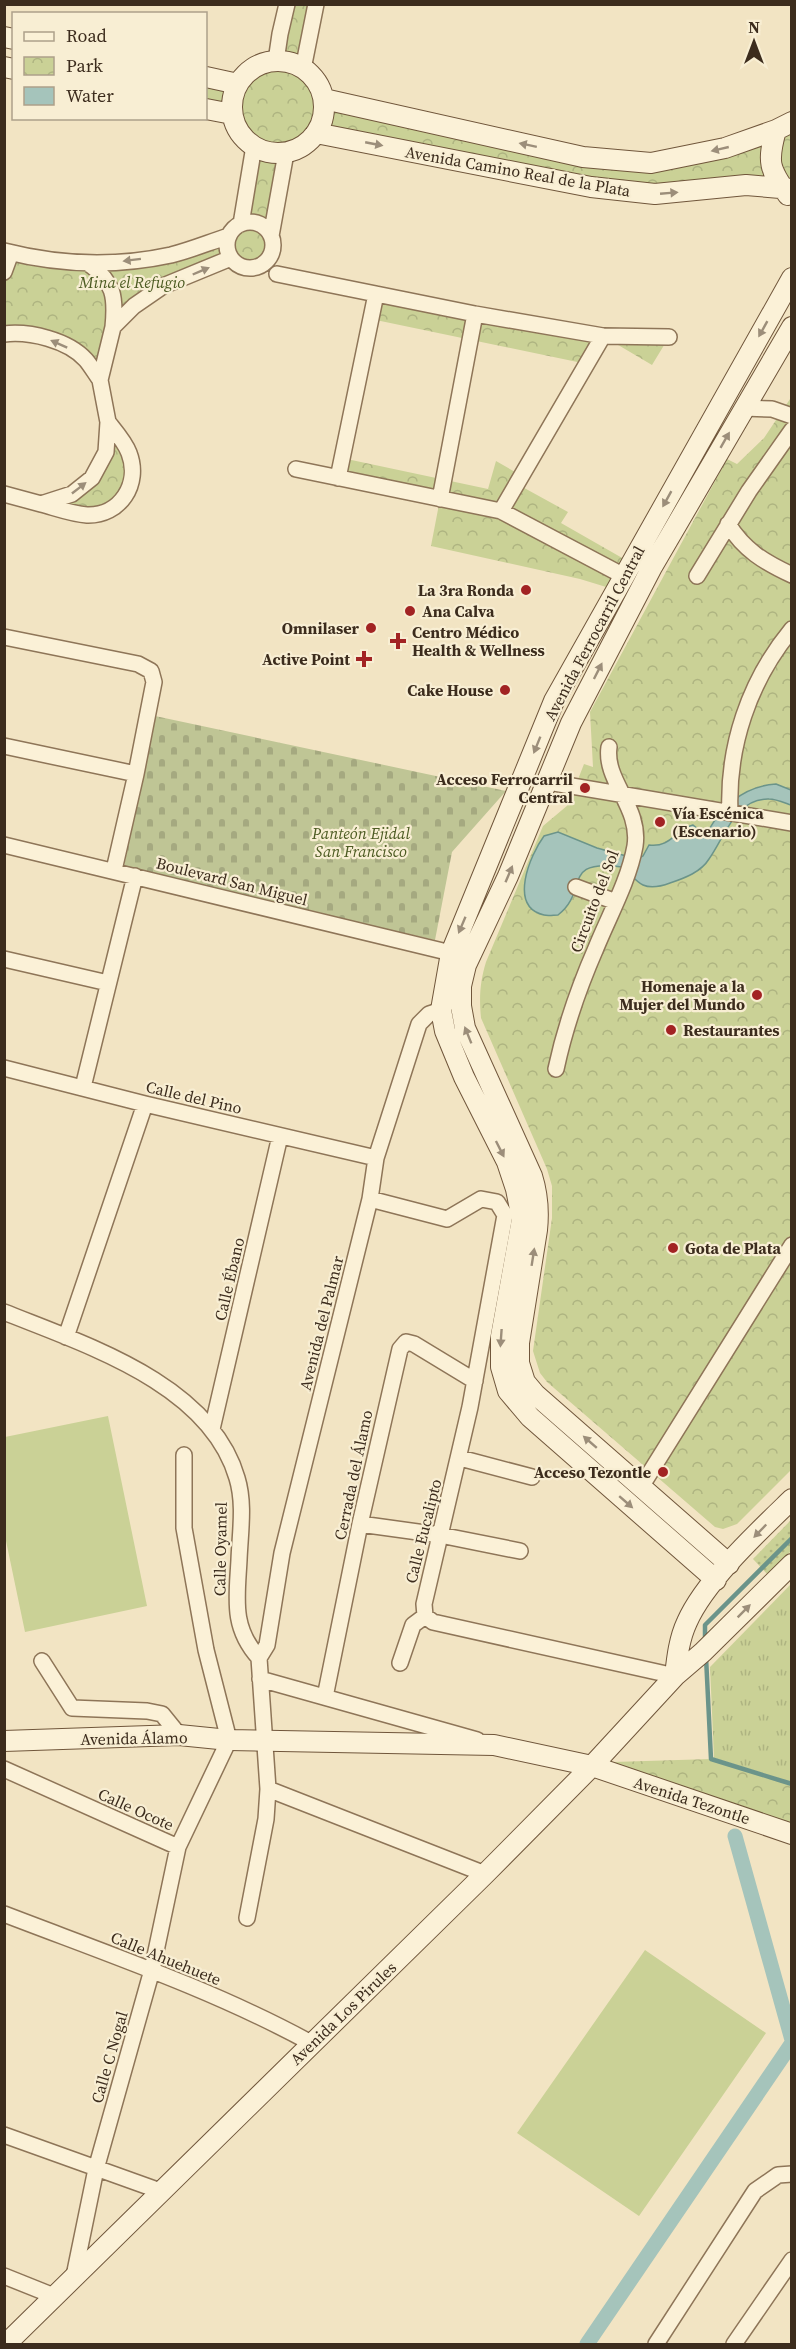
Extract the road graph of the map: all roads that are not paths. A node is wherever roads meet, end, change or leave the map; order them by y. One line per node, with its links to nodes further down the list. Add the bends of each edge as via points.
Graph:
1 (287, 4): 3 (street)
2 (316, 4): 4 (street)
3 (276, 61): 4 (street); 6 (street, via 261,64)
4 (303, 69): 7 (street, via 314,78)
5 (207, 77): 6 (street)
6 (238, 84): 9 (street)
7 (324, 99): 10 (street, Avenida Camino Real de la Plata, one-way to 7, via 725,148 651,163 583,157); 11 (street, via 323,120)
8 (207, 109): 9 (street)
9 (232, 114): 12 (street, via 237,129)
10 (784, 126): 14 (street, via 770,155 770,166)
11 (316, 133): 13 (street, via 301,147); 14 (street, Avenida Camino Real de la Plata, one-way to 14, via 591,187 655,194 746,185)
12 (254, 146): 13 (street); 15 (street)
13 (286, 153): 17 (street)
14 (788, 192)
15 (241, 224): 16 (street); 17 (street, via 255,223)
16 (229, 236): 19 (street); 20 (street, one-way to 20, via 172,254)
17 (272, 236): 19 (street, via 273,251 258,267 243,267)
18 (8, 252): 20 (street); 21 (street)
19 (231, 258): 26 (street, one-way to 19, via 163,286)
20 (89, 264): 26 (street, via 103,274 112,290)
21 (4, 272)
22 (277, 274): 24 (street)
23 (792, 278): 44 (street, Avenida Ferrocarril Central, one-way to 44)
24 (376, 294): 25 (street); 37 (street)
25 (475, 314): 29 (street); 39 (street)
26 (113, 327): 31 (street)
27 (792, 327): 32 (street, Avenida Ferrocarril Central)
28 (4, 334): 31 (street, one-way to 28, via 85,358 63,345 39,336)
29 (603, 336): 30 (street); 41 (street)
30 (669, 337)
31 (100, 380): 34 (street)
32 (743, 408): 33 (street, via 772,409); 51 (street, Avenida Ferrocarril Central, one-way to 32, via 572,723 646,578)
33 (792, 416)
34 (108, 422): 40 (street, one-way to 34, via 72,494 92,478 106,452); 40 (street, via 129,453 133,470 123,501 104,513 87,515)
35 (792, 430): 42 (street)
36 (296, 470): 37 (street)
37 (338, 478): 39 (street)
38 (4, 494): 40 (street)
39 (440, 499): 41 (street)
40 (41, 504)
41 (501, 511): 44 (street)
42 (728, 524): 43 (street, via 747,550); 45 (street)
43 (792, 575)
44 (624, 576): 60 (street, Avenida Ferrocarril Central, one-way to 60, via 555,701)
45 (697, 576)
46 (792, 629): 53 (street, via 756,688 736,738 731,760)
47 (4, 637): 50 (street, via 138,664 151,671 154,682)
48 (4, 746): 50 (street)
49 (609, 747): 52 (street, Circuito del Sol, via 610,769)
50 (136, 774): 56 (street)
51 (548, 782): 52 (street); 67 (street, Avenida Ferrocarril Central, one-way to 51, via 465,1028 461,986 466,965)
52 (623, 794): 53 (street); 59 (street, Circuito del Sol, via 635,825 635,845)
53 (730, 813): 54 (street)
54 (792, 824)
55 (4, 845): 56 (street, Boulevard San Miguel)
56 (114, 870): 57 (street, Boulevard San Miguel)
57 (135, 876): 60 (street, Boulevard San Miguel); 62 (street)
58 (576, 887): 59 (street)
59 (616, 902): 65 (street, Circuito del Sol, via 573,1005)
60 (451, 953): 63 (street, Avenida Ferrocarril Central)
61 (4, 959): 62 (street)
62 (108, 983): 66 (street)
63 (441, 1010): 68 (street, Avenida Ferrocarril Central, via 445,1031); 71 (street, Avenida del Palmar, via 429,1014 419,1024)
64 (4, 1068): 66 (street, Calle del Pino)
65 (556, 1069)
66 (83, 1087): 69 (street, Calle del Pino)
67 (492, 1088): 68 (street); 81 (street, Avenida Ferrocarril Central, one-way to 67, via 525,1382 519,1363 519,1343 537,1230 538,1195)
68 (473, 1097): 88 (street, Avenida Ferrocarril Central, one-way to 88, via 507,1162 522,1219 501,1336 501,1367 507,1391 530,1417)
69 (145, 1104): 70 (street, Calle del Pino); 75 (street)
70 (280, 1136): 71 (street, Calle del Pino); 77 (street, Calle Ébano)
71 (376, 1158): 72 (street, Avenida del Palmar)
72 (370, 1199): 76 (street, Calle Eucalipto, via 447,1219 481,1198 497,1202 505,1215); 90 (street, Avenida del Palmar, via 282,1553 267,1645)
73 (792, 1245): 81 (street)
74 (4, 1312): 75 (street, Calle Oyamel)
75 (66, 1336): 77 (street, Calle Oyamel, via 115,1358 179,1397)
76 (475, 1381): 79 (street, Calle Eucalipto); 83 (street, Cerrada del Álamo, via 414,1344 406,1342 400,1349)
77 (212, 1429): 90 (street, Calle Oyamel, via 237,1478 242,1509 236,1615 248,1646)
78 (184, 1455): 97 (street, via 184,1528 206,1650)
79 (460, 1458): 80 (street); 84 (street, Calle Eucalipto)
80 (532, 1477)
81 (641, 1487): 86 (street, Avenida Ferrocarril Central)
82 (792, 1499): 86 (street, one-way to 86)
83 (360, 1524): 84 (street); 95 (street, Cerrada del Álamo)
84 (440, 1535): 85 (street); 89 (street, Calle Eucalipto, via 424,1604)
85 (520, 1551)
86 (729, 1564): 88 (street)
87 (789, 1567): 93 (street, Avenida Los Pirules, one-way to 87)
88 (716, 1580): 93 (street, via 686,1623)
89 (425, 1616): 92 (street, via 413,1625); 93 (street, via 433,1622)
90 (259, 1658): 94 (street)
91 (42, 1661): 96 (street, via 72,1708 162,1714)
92 (400, 1664)
93 (675, 1676): 101 (street, Avenida Los Pirules)
94 (260, 1679): 95 (street, Avenida Álamo); 99 (street)
95 (325, 1697): 100 (street, Avenida Álamo)
96 (179, 1735): 97 (street, Avenida Álamo); 98 (street, Avenida Álamo)
97 (229, 1740): 99 (street, Avenida Álamo); 105 (street, Calle Ocote)
98 (4, 1741)
99 (264, 1741): 100 (street, Avenida Álamo); 103 (street)
100 (494, 1745): 101 (street, Avenida Álamo)
101 (592, 1766): 104 (street, Avenida Tezontle); 106 (street, Avenida Los Pirules)
102 (4, 1769): 105 (street, Calle Ocote)
103 (268, 1789): 106 (street); 108 (street)
104 (792, 1834)
105 (178, 1847): 109 (street, Calle C Nogal)
106 (485, 1874): 110 (street, Avenida Los Pirules)
107 (4, 1914): 109 (street, Calle Ahuehuete)
108 (247, 1918)
109 (152, 1971): 110 (street, Calle Ahuehuete, via 270,2021); 112 (street, Calle C Nogal)
110 (310, 2043): 114 (street, Avenida Los Pirules)
111 (4, 2135): 112 (street)
112 (96, 2169): 114 (street); 117 (street, Calle C Nogal)
113 (785, 2175): 120 (street, via 755,2191)
114 (163, 2192): 117 (street, Avenida Los Pirules)
115 (792, 2260): 121 (street)
116 (4, 2276): 118 (street)
117 (74, 2276): 118 (street, Avenida Los Pirules)
118 (54, 2296): 119 (street, Avenida Los Pirules)
119 (6, 2344)
120 (656, 2344)
121 (734, 2344)

